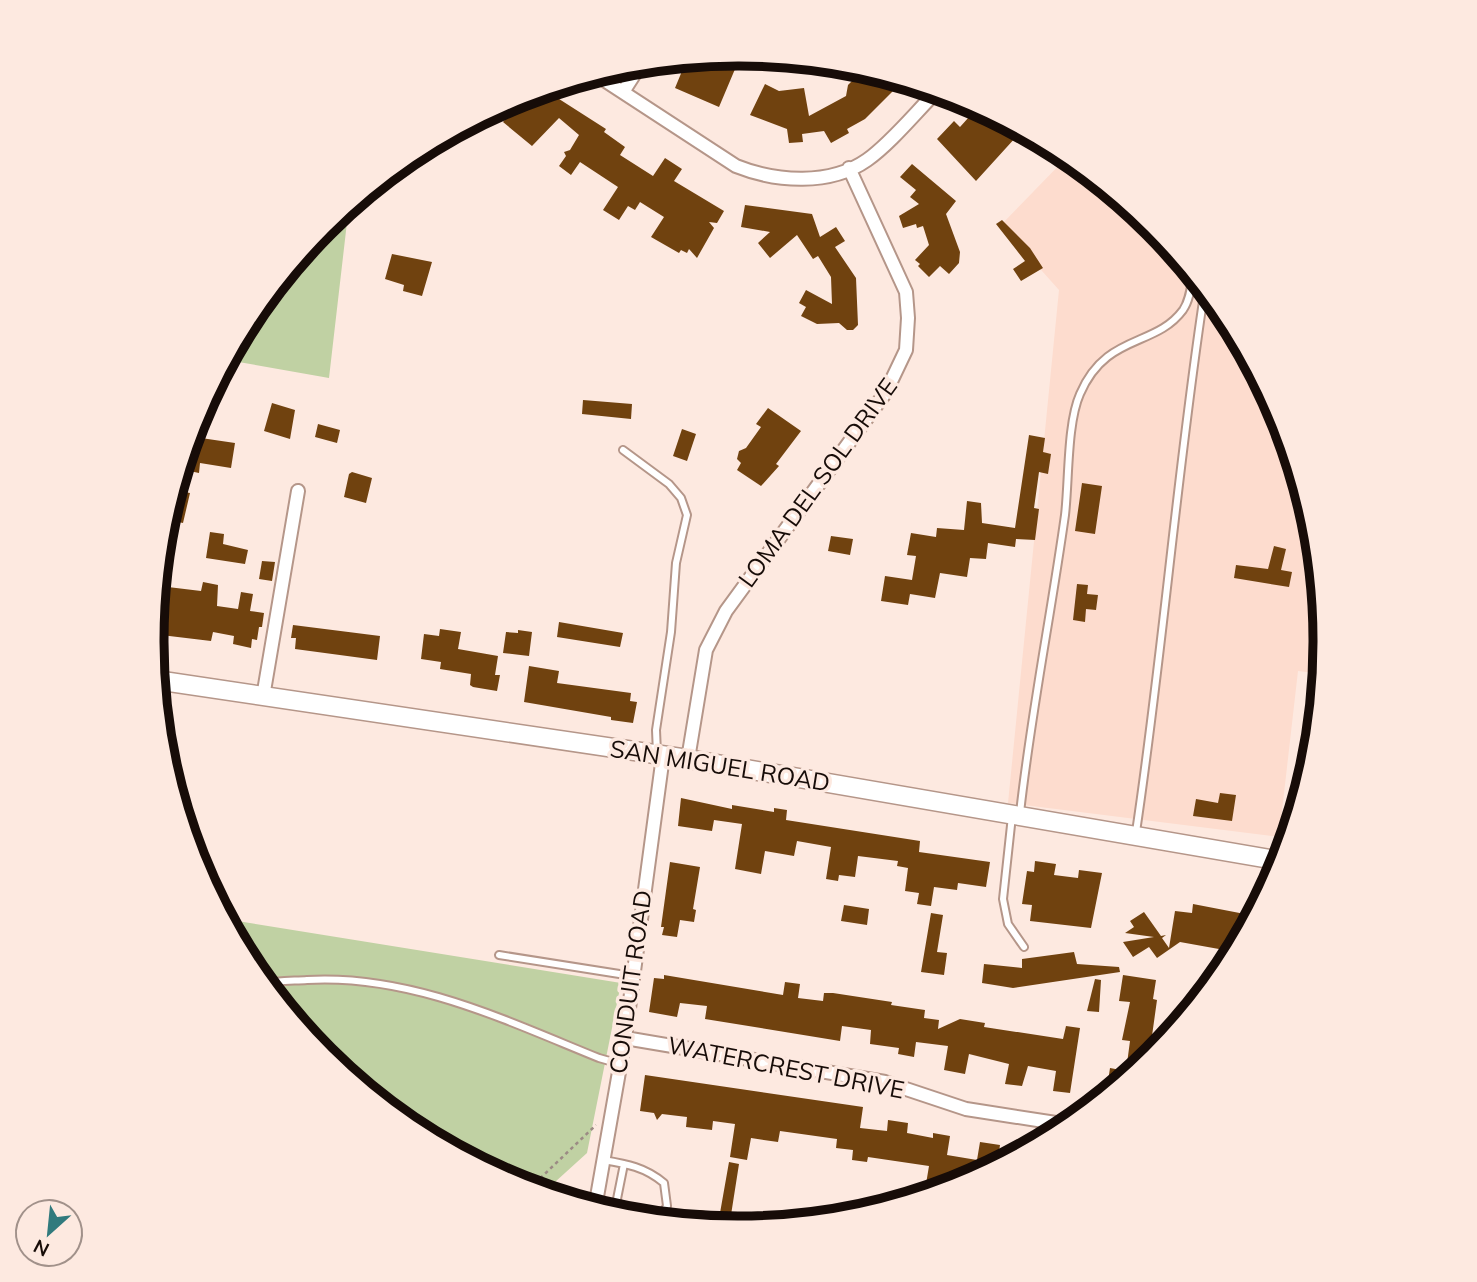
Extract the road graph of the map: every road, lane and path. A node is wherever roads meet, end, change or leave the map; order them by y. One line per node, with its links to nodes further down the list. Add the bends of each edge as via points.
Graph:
1 (632, 77): 3 (street)
2 (607, 82): 3 (street)
3 (622, 92): 5 (street, via 749,171 806,179)
4 (929, 99): 5 (street, via 867,160)
5 (849, 168): 13 (street, LOMA DEL SOL DRIVE, via 906,292 906,350 886,392 726,611 706,650)
6 (1190, 286): 14 (lane, via 1185,308 1174,320 1098,363 1078,398 1056,577)
7 (1203, 303): 15 (lane)
8 (623, 450): 12 (lane, via 670,484 687,515 676,563 656,730)
9 (298, 491): 11 (street)
10 (165, 681): 11 (street, SAN MIGUEL ROAD)
11 (262, 696): 12 (street, SAN MIGUEL ROAD)
12 (660, 755): 13 (street, SAN MIGUEL ROAD); 19 (street, CONDUIT ROAD)
13 (688, 759): 14 (street, SAN MIGUEL ROAD)
14 (1016, 815): 15 (street, SAN MIGUEL ROAD); 17 (lane, via 1003,898 1008,924)
15 (1135, 834): 16 (street, SAN MIGUEL ROAD)
16 (1270, 859)
17 (1024, 947)
18 (499, 955): 19 (lane)
19 (632, 976): 21 (street, CONDUIT ROAD)
20 (277, 982): 22 (lane, via 332,979 422,992 475,1007)
21 (625, 1038): 22 (street, CONDUIT ROAD); 24 (street, WATERCREST DRIVE, via 885,1082 966,1109)
22 (620, 1064): 25 (street, CONDUIT ROAD)
23 (599, 1121): 27 (path)
24 (1053, 1122)
25 (603, 1160): 26 (lane); 28 (street, CONDUIT ROAD)
26 (624, 1164): 29 (lane); 30 (lane, via 650,1171 664,1183)
27 (539, 1179)
28 (597, 1198)
29 (618, 1202)
30 (664, 1211)

